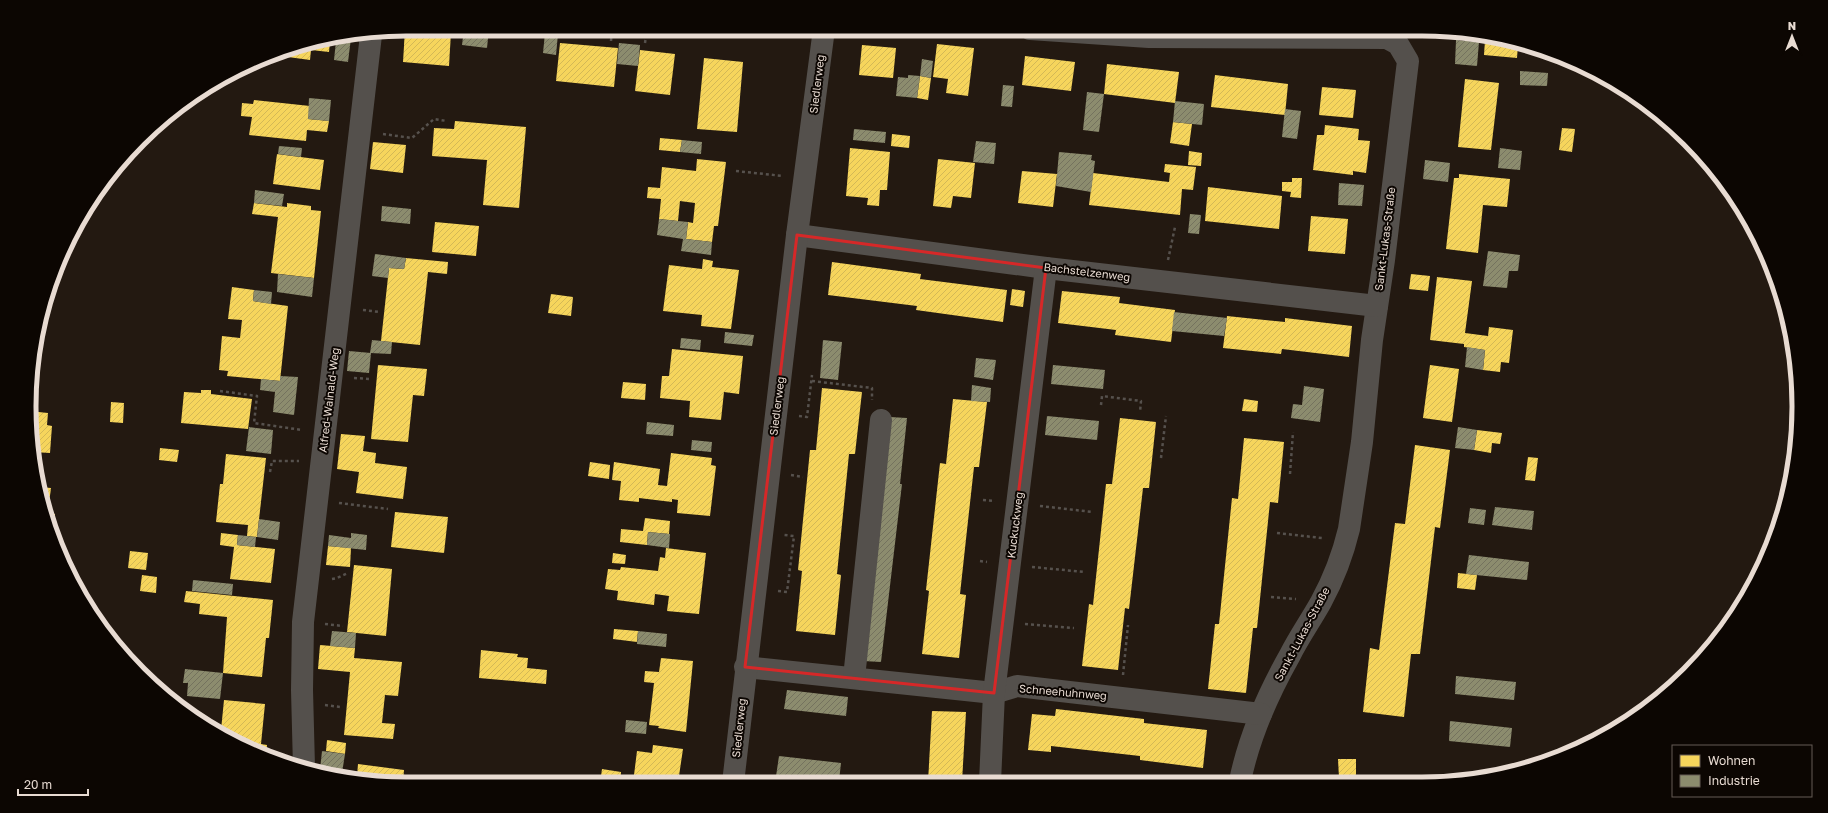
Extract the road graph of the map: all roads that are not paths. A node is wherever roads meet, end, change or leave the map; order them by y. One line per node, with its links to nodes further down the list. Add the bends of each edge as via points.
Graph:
1 (823, 36): 4 (street, Siedlerweg)
2 (1134, 36): 6 (street, Sankt-Lukas-Straße, via 1387,38 1398,44 1408,61)
3 (371, 38): 12 (street, Alfred-Wainald-Weg, via 303,622)
4 (797, 235): 5 (street, Bachstelzenweg); 8 (street, Siedlerweg)
5 (1046, 268): 6 (street, Bachstelzenweg); 10 (street, Kuckuckweg)
6 (1377, 306): 11 (street, Sankt-Lukas-Straße, via 1353,508 1346,541 1321,602 1290,655)
7 (881, 420): 9 (street)
8 (745, 667): 9 (street, Schneehuhnweg); 13 (street, Siedlerweg)
9 (854, 678): 10 (street, Schneehuhnweg)
10 (994, 693): 11 (street, Schneehuhnweg, via 1017,686); 14 (street, Kuckuckweg)
11 (1261, 714): 15 (street, Sankt-Lukas-Straße, via 1245,757)
12 (304, 762)
13 (733, 777)
14 (990, 777)
15 (1241, 777)

